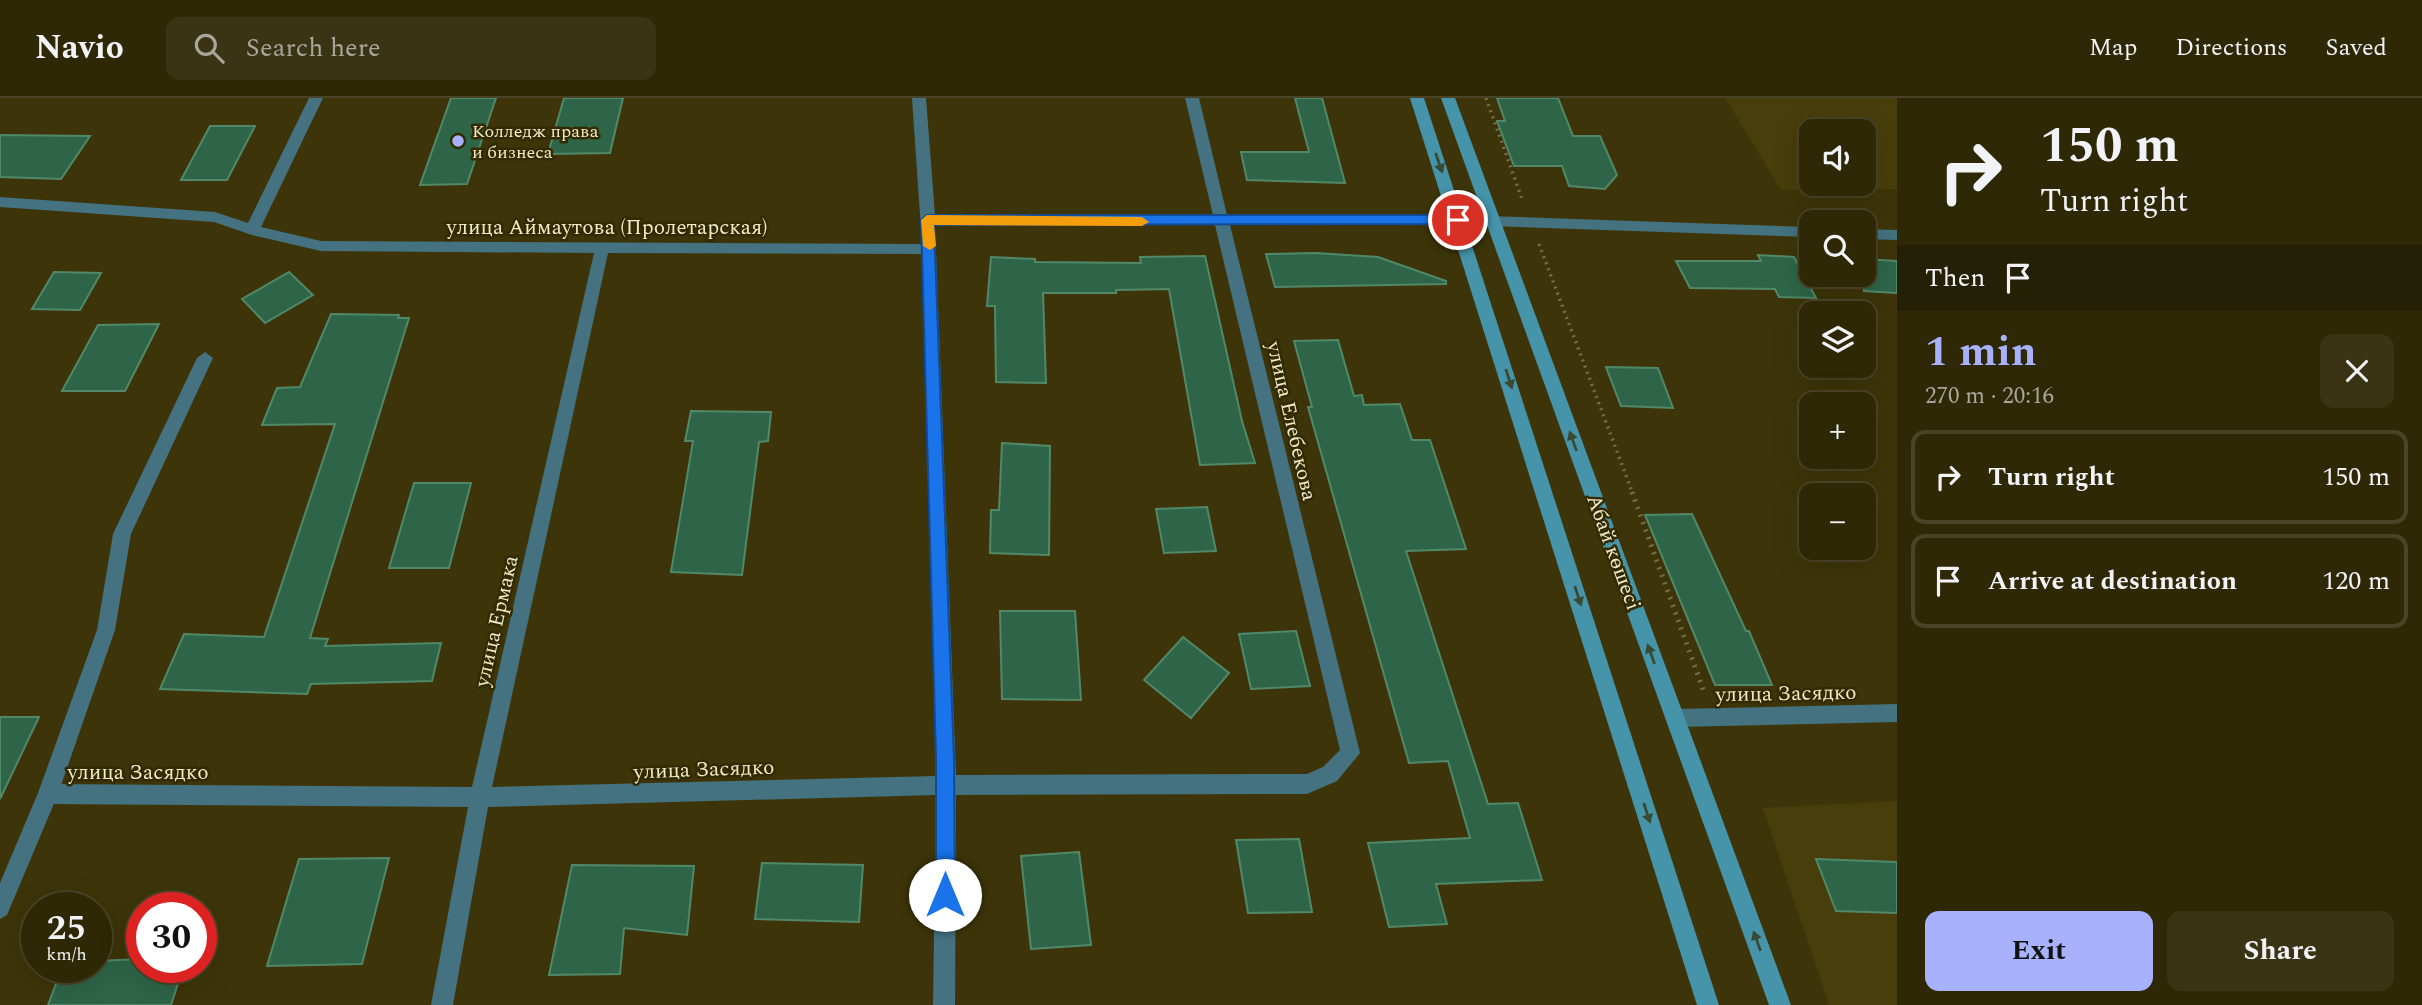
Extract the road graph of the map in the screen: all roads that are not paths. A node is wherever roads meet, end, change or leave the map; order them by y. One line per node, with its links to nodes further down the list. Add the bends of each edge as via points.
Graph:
1 (316, 98): 11 (street)
2 (919, 98): 7 (street)
3 (1192, 98): 9 (street, улица Елебекова)
4 (1417, 98): 8 (main road, one-way to 8)
5 (1448, 98): 10 (main road, Абай көшесі)
6 (0, 202): 11 (street, улица Аймаутова (Пролетарская), via 215,217)
7 (927, 220): 9 (street); 16 (street)
8 (1458, 220): 9 (street); 10 (street); 27 (main road, one-way to 27)
9 (1223, 222): 20 (street, улица Елебекова)
10 (1492, 222): 12 (street); 19 (main road, Абай көшесі, one-way to 10)
11 (252, 230): 15 (street, улица Аймаутова (Пролетарская), via 321,246)
12 (1799, 232)
13 (1876, 234): 14 (street)
14 (1897, 235)
15 (602, 249): 16 (street, улица Аймаутова (Пролетарская)); 23 (street, улица Ермака)
16 (930, 249): 21 (street)
17 (205, 358): 22 (street, via 122,534 106,630)
18 (1897, 713): 19 (street, улица Засядко)
19 (1675, 718): 28 (main road, Абай көшесі, one-way to 19)
20 (1350, 753): 21 (street, улица Засядко, via 1330,774 1307,785)
21 (946, 785): 23 (street, улица Засядко); 26 (street)
22 (48, 794): 23 (street, улица Засядко); 24 (street)
23 (480, 797): 25 (street, улица Ермака)
24 (0, 908)
25 (442, 1005)
26 (944, 1005)
27 (1708, 1005)
28 (1780, 1005)

